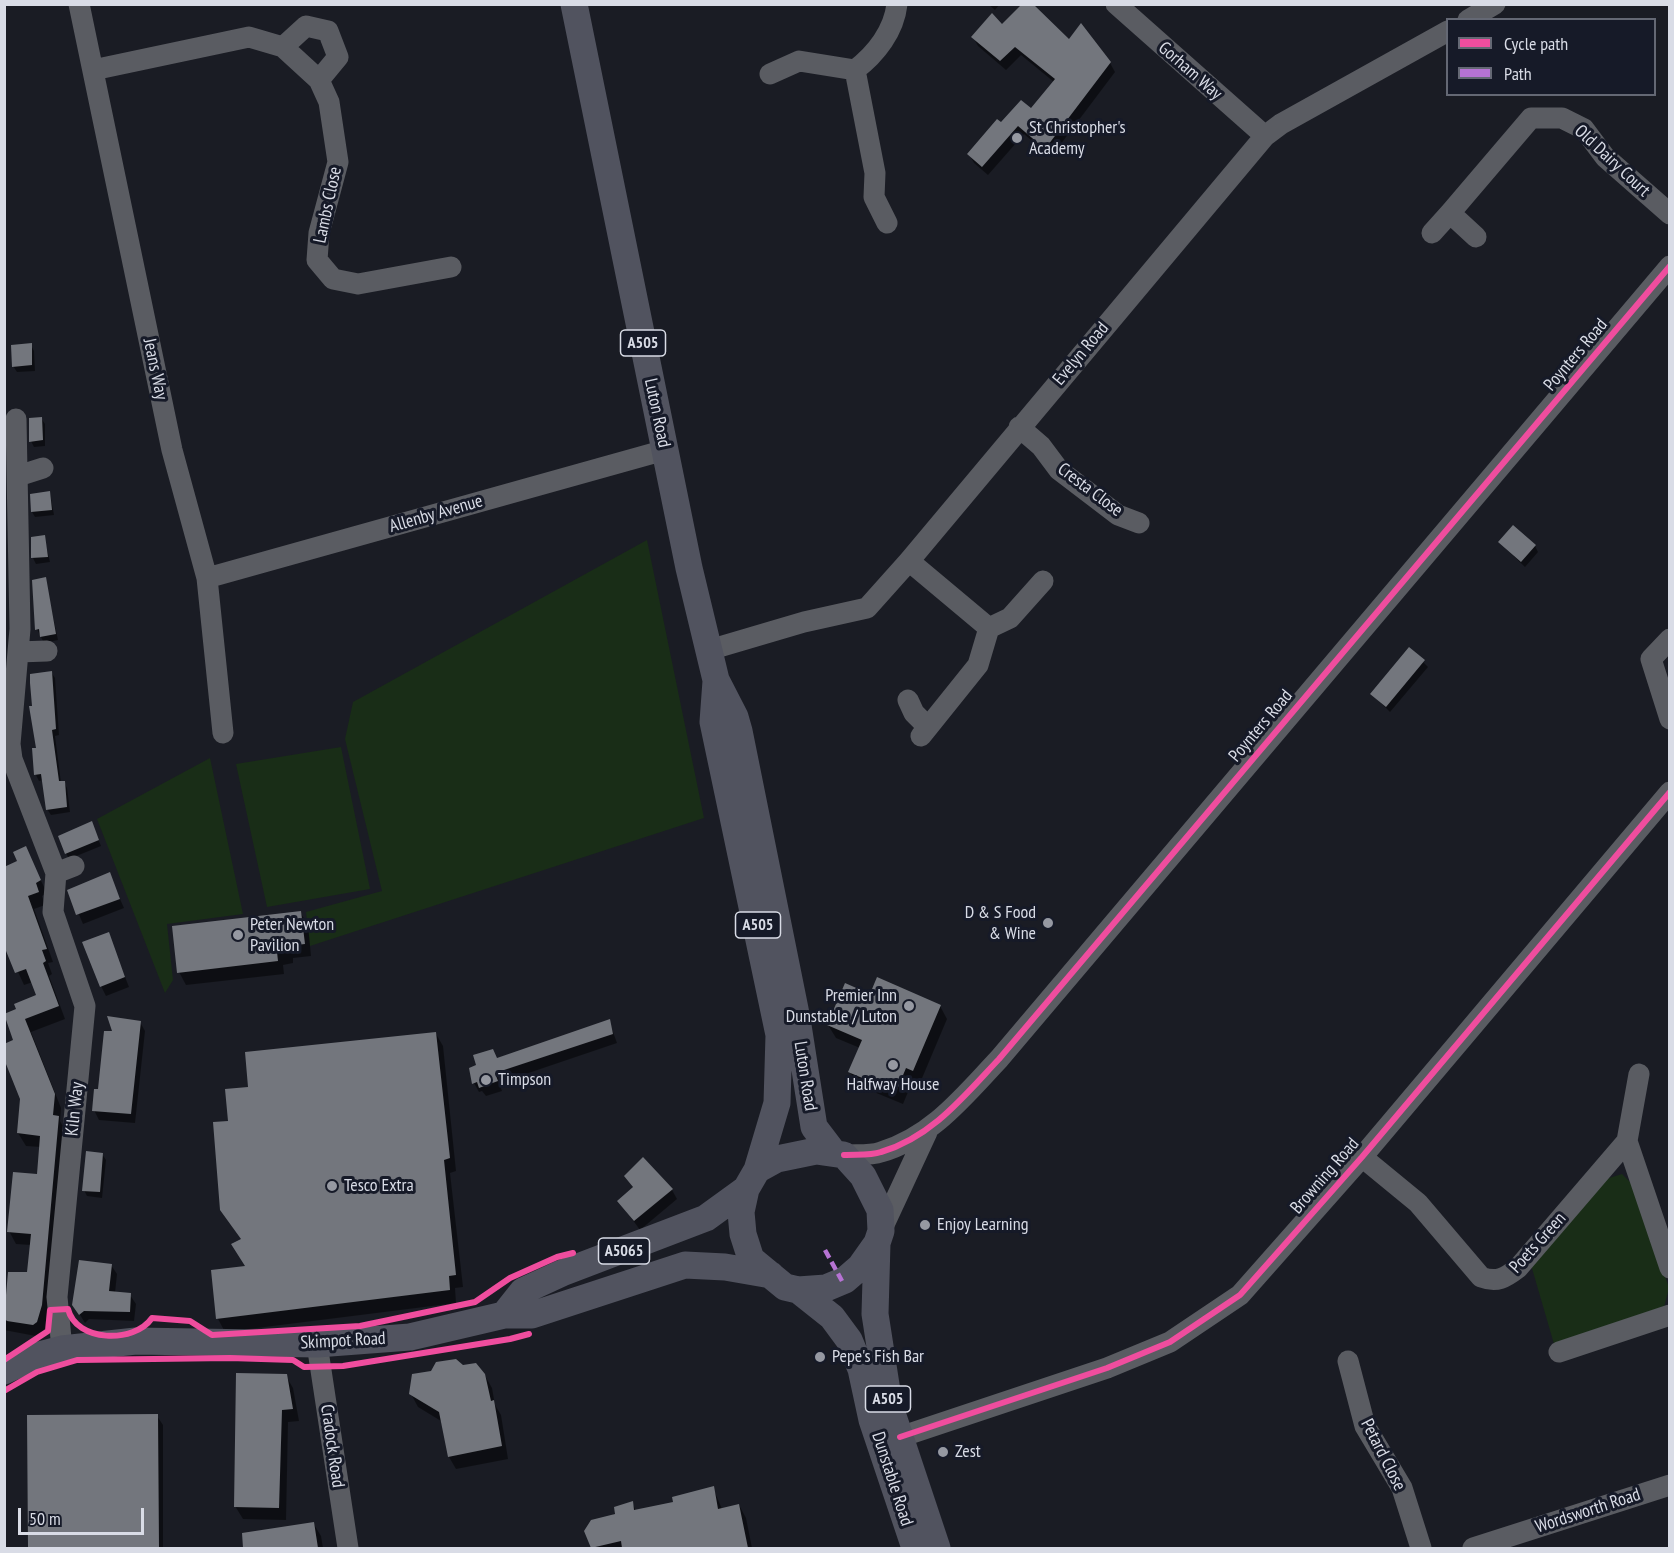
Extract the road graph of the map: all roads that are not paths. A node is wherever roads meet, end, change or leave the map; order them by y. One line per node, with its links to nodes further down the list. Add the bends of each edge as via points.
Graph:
1 (79, 4): 9 (street, Jeans Way)
2 (573, 4): 23 (main road, Luton Road / A505)
3 (897, 4): 10 (street, via 895,22 870,58)
4 (1116, 4): 13 (street, Gorham Way)
5 (1495, 4): 6 (street)
6 (1471, 18)
7 (1446, 32): 13 (street, Evelyn Road)
8 (283, 47): 9 (street, Lambs Close, via 249,38); 12 (street, Lambs Close); 12 (street, via 306,26 328,31 338,57)
9 (93, 70): 28 (street, Jeans Way, via 172,450)
10 (855, 70): 11 (street, via 800,61); 16 (street, via 875,173 874,197)
11 (770, 74)
12 (319, 80): 20 (street, Lambs Close, via 329,102 338,162 319,233 317,260 333,279 357,284)
13 (1265, 136): 22 (street, Evelyn Road)
14 (1450, 213): 15 (street, Old Dairy Court, via 1531,118 1562,118 1584,129 1605,157); 17 (street, Old Dairy Court); 18 (street)
15 (1670, 214)
16 (887, 222)
17 (1432, 233)
18 (1476, 237)
19 (1670, 266): 41 (street, Poynters Road, via 999,1059)
20 (451, 267)
21 (16, 419): 25 (street, Kiln Way)
22 (1019, 427): 26 (street, Cresta Close, via 1041,446 1059,470 1118,515); 27 (street, Evelyn Road)
23 (665, 450): 28 (street, Allenby Avenue); 32 (main road, Luton Road / A505)
24 (43, 468): 25 (street)
25 (18, 476): 34 (street, Kiln Way)
26 (1139, 523)
27 (909, 561): 30 (street); 32 (street, Evelyn Road, via 867,608)
28 (207, 578): 38 (street, Jeans Way)
29 (1043, 581): 30 (street, via 1010,618)
30 (989, 628): 36 (street, via 978,665 925,731)
31 (1670, 639): 37 (street, via 1651,659)
32 (709, 650): 35 (main road, Luton Road / A505)
33 (47, 651): 34 (street)
34 (18, 652): 53 (street, Kiln Way, via 10,744 34,816 65,869 53,912 86,1006 57,1297)
35 (716, 680): 43 (main road, Luton Road / A505, via 739,731 814,1127); 45 (main road, Luton Road / A505, via 713,722 779,1035 777,1103)
36 (908, 700)
37 (1670, 719)
38 (224, 733)
39 (1670, 792): 44 (street, Browning Road)
40 (1639, 1074): 42 (street)
41 (927, 1132): 43 (street, Poynters Road, via 880,1153); 46 (street, Poynters Road)
42 (1627, 1141): 44 (street, Poets Green, via 1518,1268 1494,1280 1481,1277 1418,1203); 47 (street)
43 (838, 1154): 45 (main road, via 798,1153 777,1158); 46 (main road, A505, via 863,1176 873,1194 880,1210)
44 (1362, 1156): 57 (street, Browning Road, via 1240,1294 1170,1342 1107,1368)
45 (751, 1180): 48 (main road, A505, via 741,1212 743,1234 751,1259); 50 (main road, A5065, via 706,1218 562,1273 523,1292)
46 (879, 1237): 49 (main road, via 860,1267 845,1280 826,1288); 57 (main road, Dunstable Road / A505, via 875,1314 889,1404)
47 (1670, 1268)
48 (771, 1275): 49 (main road, A505, via 785,1287); 50 (main road, Skimpot Road / A5065, via 685,1265 532,1315)
49 (798, 1290): 60 (main road, Dunstable Road / A505, via 832,1317 849,1340)
50 (504, 1315): 52 (main road, Skimpot Road / A5065, via 410,1337)
51 (1670, 1315): 54 (street)
52 (317, 1344): 53 (main road, Skimpot Road / A5065, via 136,1341); 59 (street, Cradock Road)
53 (62, 1349): 56 (main road, Skimpot Road / A5065)
54 (1559, 1352)
55 (1348, 1361): 62 (street, Petard Close, via 1365,1426 1402,1488)
56 (4, 1371)
57 (900, 1437): 61 (main road, Dunstable Road / A505)
58 (1670, 1485): 63 (street, Wordsworth Road)
59 (348, 1548)
60 (915, 1548)
61 (937, 1548)
62 (1421, 1548)
63 (1473, 1548)

